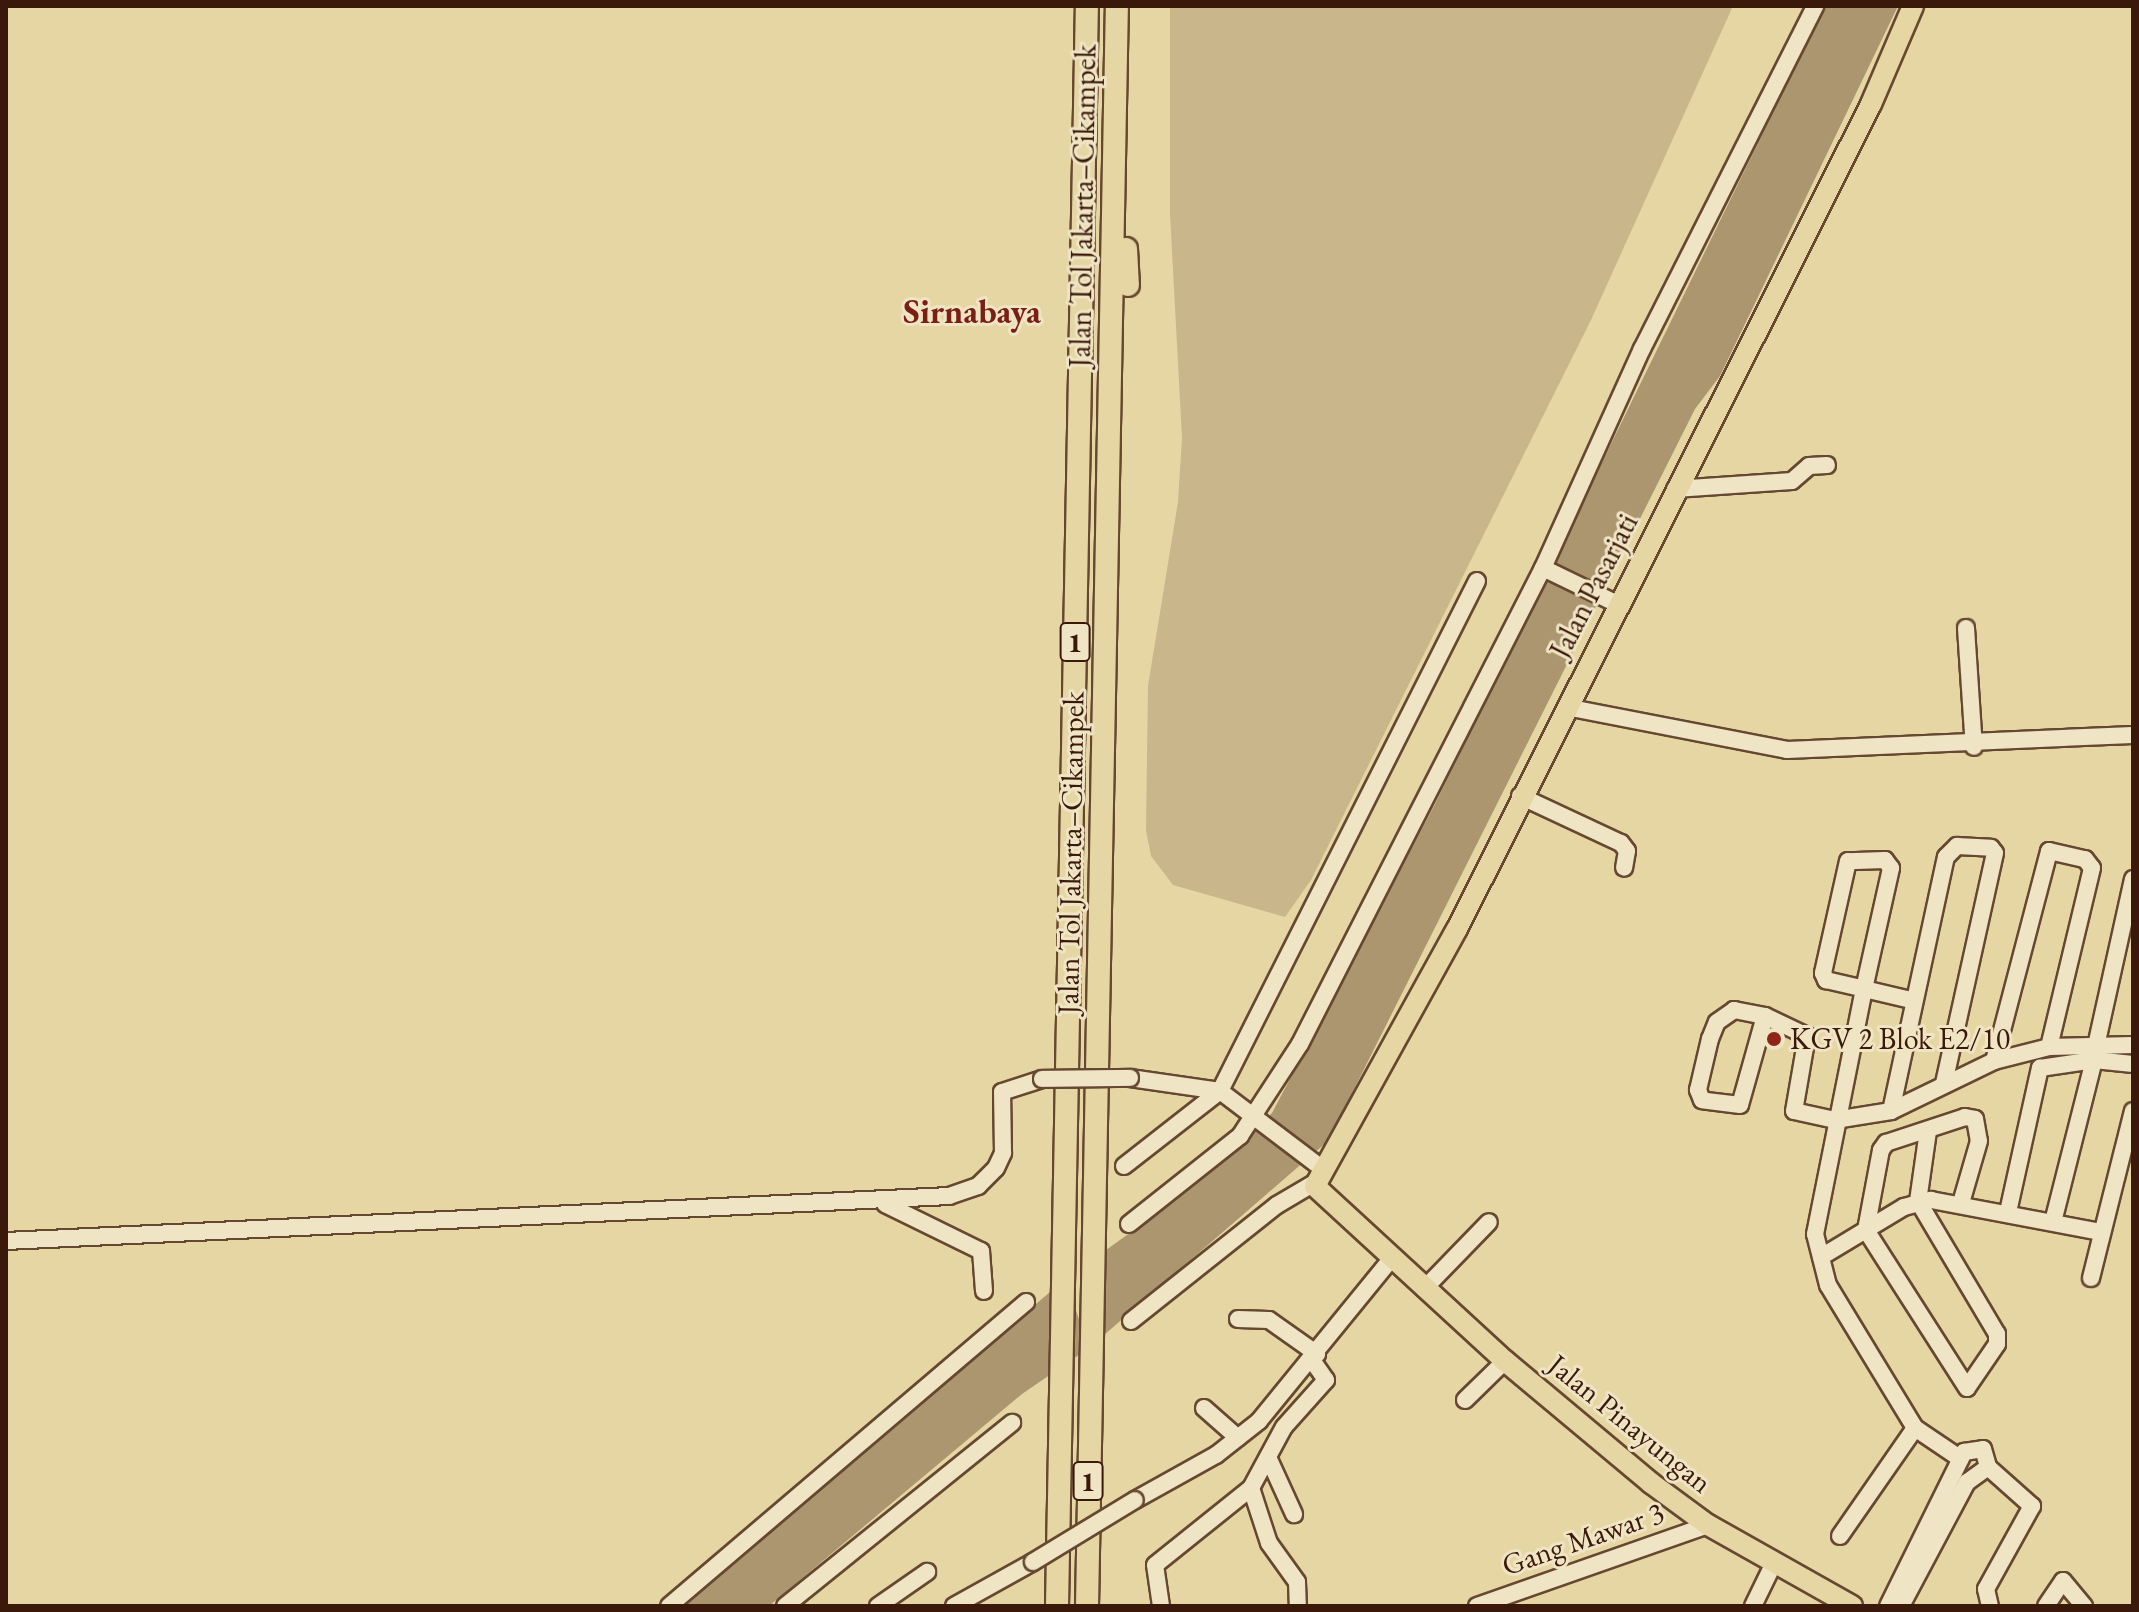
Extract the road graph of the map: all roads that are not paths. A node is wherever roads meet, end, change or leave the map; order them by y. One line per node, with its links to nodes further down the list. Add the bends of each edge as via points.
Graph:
1 (1087, 6): 78 (highway, Jalan Tol Jakarta–Cikampek / 1)
2 (1117, 6): 5 (highway, Jalan Tol Jakarta–Cikampek / 1)
3 (1815, 6): 9 (street, via 1642,349)
4 (1913, 6): 8 (main road, Jalan Pasarjati, via 1871,104)
5 (1115, 120): 6 (highway); 17 (highway, Jalan Tol Jakarta–Cikampek / 1)
6 (1128, 285)
7 (1827, 465): 8 (street, via 1809,466 1792,481)
8 (1675, 489): 11 (main road, Jalan Pasarjati)
9 (1550, 571): 11 (street); 33 (street)
10 (1477, 581): 30 (street)
11 (1609, 601): 14 (main road, Jalan Pasarjati)
12 (1966, 628): 16 (street)
13 (1122, 644): 17 (highway)
14 (1566, 707): 16 (street, via 1787,750); 18 (main road, Jalan Pasarjati)
15 (2133, 735): 16 (street)
16 (1974, 747)
17 (1103, 761): 79 (highway, Jalan Tol Jakarta–Cikampek / 1)
18 (1520, 796): 19 (street, via 1621,843 1627,851); 37 (main road, Jalan Pasarjati, via 1457,929)
19 (1624, 868)
20 (2133, 879): 26 (street)
21 (1864, 989): 21 (street, via 1826,980 1823,973 1845,868 1854,859 1885,860 1891,868); 22 (street); 34 (street)
22 (1911, 1000): 29 (street, via 1951,848 1991,848 1995,853); 31 (street)
23 (1765, 1016): 23 (street, via 1734,1010 1717,1022 1698,1090 1702,1100 1740,1105); 34 (street, via 1807,1036 1794,1111)
24 (2133, 1045): 26 (street)
25 (2049, 1047): 26 (street); 27 (street); 27 (street, via 2092,868 2085,859 2049,851)
26 (2095, 1053): 28 (street); 41 (street, via 2040,1068); 43 (street)
27 (1994, 1061): 29 (street)
28 (2133, 1064)
29 (1944, 1083): 31 (street)
30 (1220, 1091): 33 (street); 36 (street); 39 (street, bridge, via 1130,1078 1042,1079 1002,1092 1003,1153 984,1182 949,1196)
31 (1891, 1111): 34 (street)
32 (2133, 1111): 46 (street)
33 (1261, 1118): 37 (street); 44 (street)
34 (1835, 1120): 48 (street, via 1818,1207)
35 (1928, 1131): 38 (street); 40 (street, via 1965,1117 1979,1123); 45 (street, via 1881,1150)
36 (1124, 1166)
37 (1317, 1174): 49 (main road, Jalan Pinayungan); 55 (street)
38 (1918, 1201): 40 (street); 45 (street); 45 (street, via 1997,1334 1971,1386 1962,1385)
39 (880, 1202): 47 (street); 52 (street, via 975,1246 984,1258)
40 (1961, 1203): 41 (street)
41 (2008, 1212): 43 (street)
42 (1489, 1222): 51 (street)
43 (2053, 1222): 46 (street)
44 (1129, 1224)
45 (1866, 1230): 48 (street)
46 (2100, 1232): 50 (street)
47 (6, 1241)
48 (1821, 1257): 61 (street, via 1828,1285)
49 (1391, 1259): 51 (main road, Jalan Pinayungan); 56 (street)
50 (2091, 1278)
51 (1424, 1289): 57 (main road, Jalan Pinayungan)
52 (984, 1291)
53 (1026, 1302): 74 (street)
54 (1238, 1319): 56 (street, via 1269,1320)
55 (1131, 1321)
56 (1314, 1357): 62 (street); 63 (street, via 1326,1380)
57 (1505, 1361): 58 (street); 69 (main road, Jalan Pinayungan)
58 (1465, 1400)
59 (1204, 1408): 62 (street)
60 (1012, 1423): 75 (street)
61 (1915, 1428): 64 (street); 70 (street)
62 (1238, 1438): 77 (street, bridge)
63 (1268, 1457): 67 (street); 68 (street)
64 (1961, 1459): 65 (street, via 1976,1447 1987,1454); 66 (street)
65 (1988, 1467): 66 (street); 86 (street, via 2032,1506 1986,1589)
66 (1958, 1486): 84 (street); 85 (street)
67 (1251, 1488): 73 (street, via 1269,1543 1297,1582); 80 (street, via 1155,1565)
68 (1294, 1514)
69 (1708, 1525): 71 (main road, Jalan Pinayungan); 81 (street, Gang Mawar 3)
70 (1840, 1536)
71 (1774, 1563): 82 (street); 83 (main road, Jalan Pinayungan)
72 (927, 1572): 76 (street)
73 (1298, 1605)
74 (669, 1606)
75 (785, 1606)
76 (878, 1606)
77 (954, 1606)
78 (1057, 1606)
79 (1087, 1606)
80 (1161, 1606)
81 (1477, 1606)
82 (1753, 1606)
83 (1852, 1606)
84 (1888, 1606)
85 (1901, 1606)
86 (1990, 1606)
87 (2046, 1606): 88 (street, via 2063,1581)
88 (2084, 1606)

